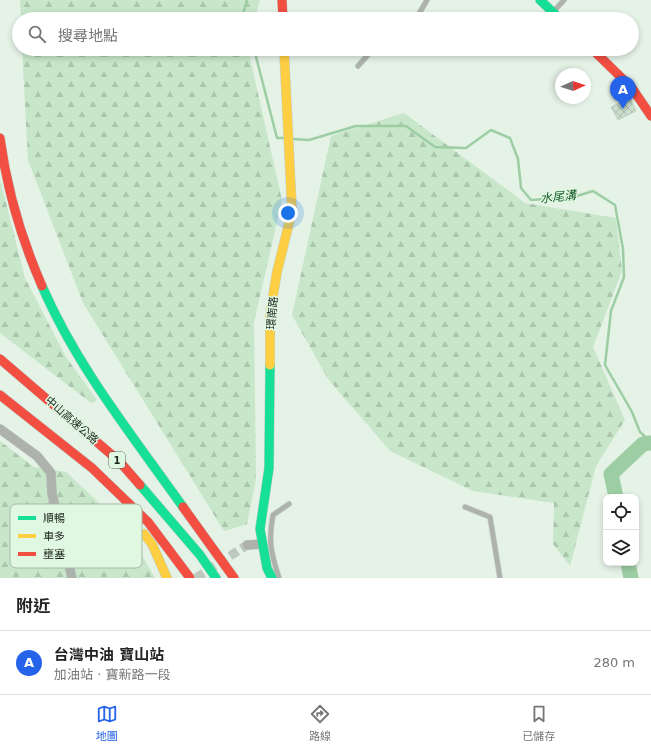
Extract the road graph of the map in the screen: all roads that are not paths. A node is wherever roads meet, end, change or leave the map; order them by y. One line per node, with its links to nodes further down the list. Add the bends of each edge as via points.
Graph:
1 (282, 0): 5 (main road)
2 (427, 0): 6 (lane)
3 (540, 0): 7 (main road)
4 (564, 0): 7 (lane)
5 (283, 12)
6 (420, 12)
7 (553, 12)
8 (284, 56): 25 (main road, 環南路, via 292,211 270,314 269,468 260,529)
9 (367, 56): 11 (lane)
10 (600, 56): 12 (main road, via 626,79)
11 (358, 66)
12 (651, 116)
13 (0, 138): 32 (main road, via 9,189 20,229 53,312 92,380)
14 (0, 359): 31 (main road, 中山高速公路 / 1, via 119,461 200,555)
15 (0, 395): 17 (main road, 1)
16 (0, 429): 18 (street, via 37,456 51,473)
17 (92, 468): 19 (main road); 20 (main road, 1)
18 (54, 504)
19 (120, 504)
20 (129, 504)
21 (289, 504): 34 (lane, via 274,515 270,534)
22 (465, 507): 35 (lane, via 490,517)
23 (142, 516): 30 (main road, 1)
24 (142, 532): 29 (main road, via 152,544)
25 (262, 544): 26 (street); 33 (main road, 環南路)
26 (247, 545)
27 (70, 568): 28 (street)
28 (72, 578)
29 (167, 578)
30 (190, 578)
31 (216, 578)
32 (234, 578)
33 (272, 578)
34 (278, 578)
35 (500, 578)

